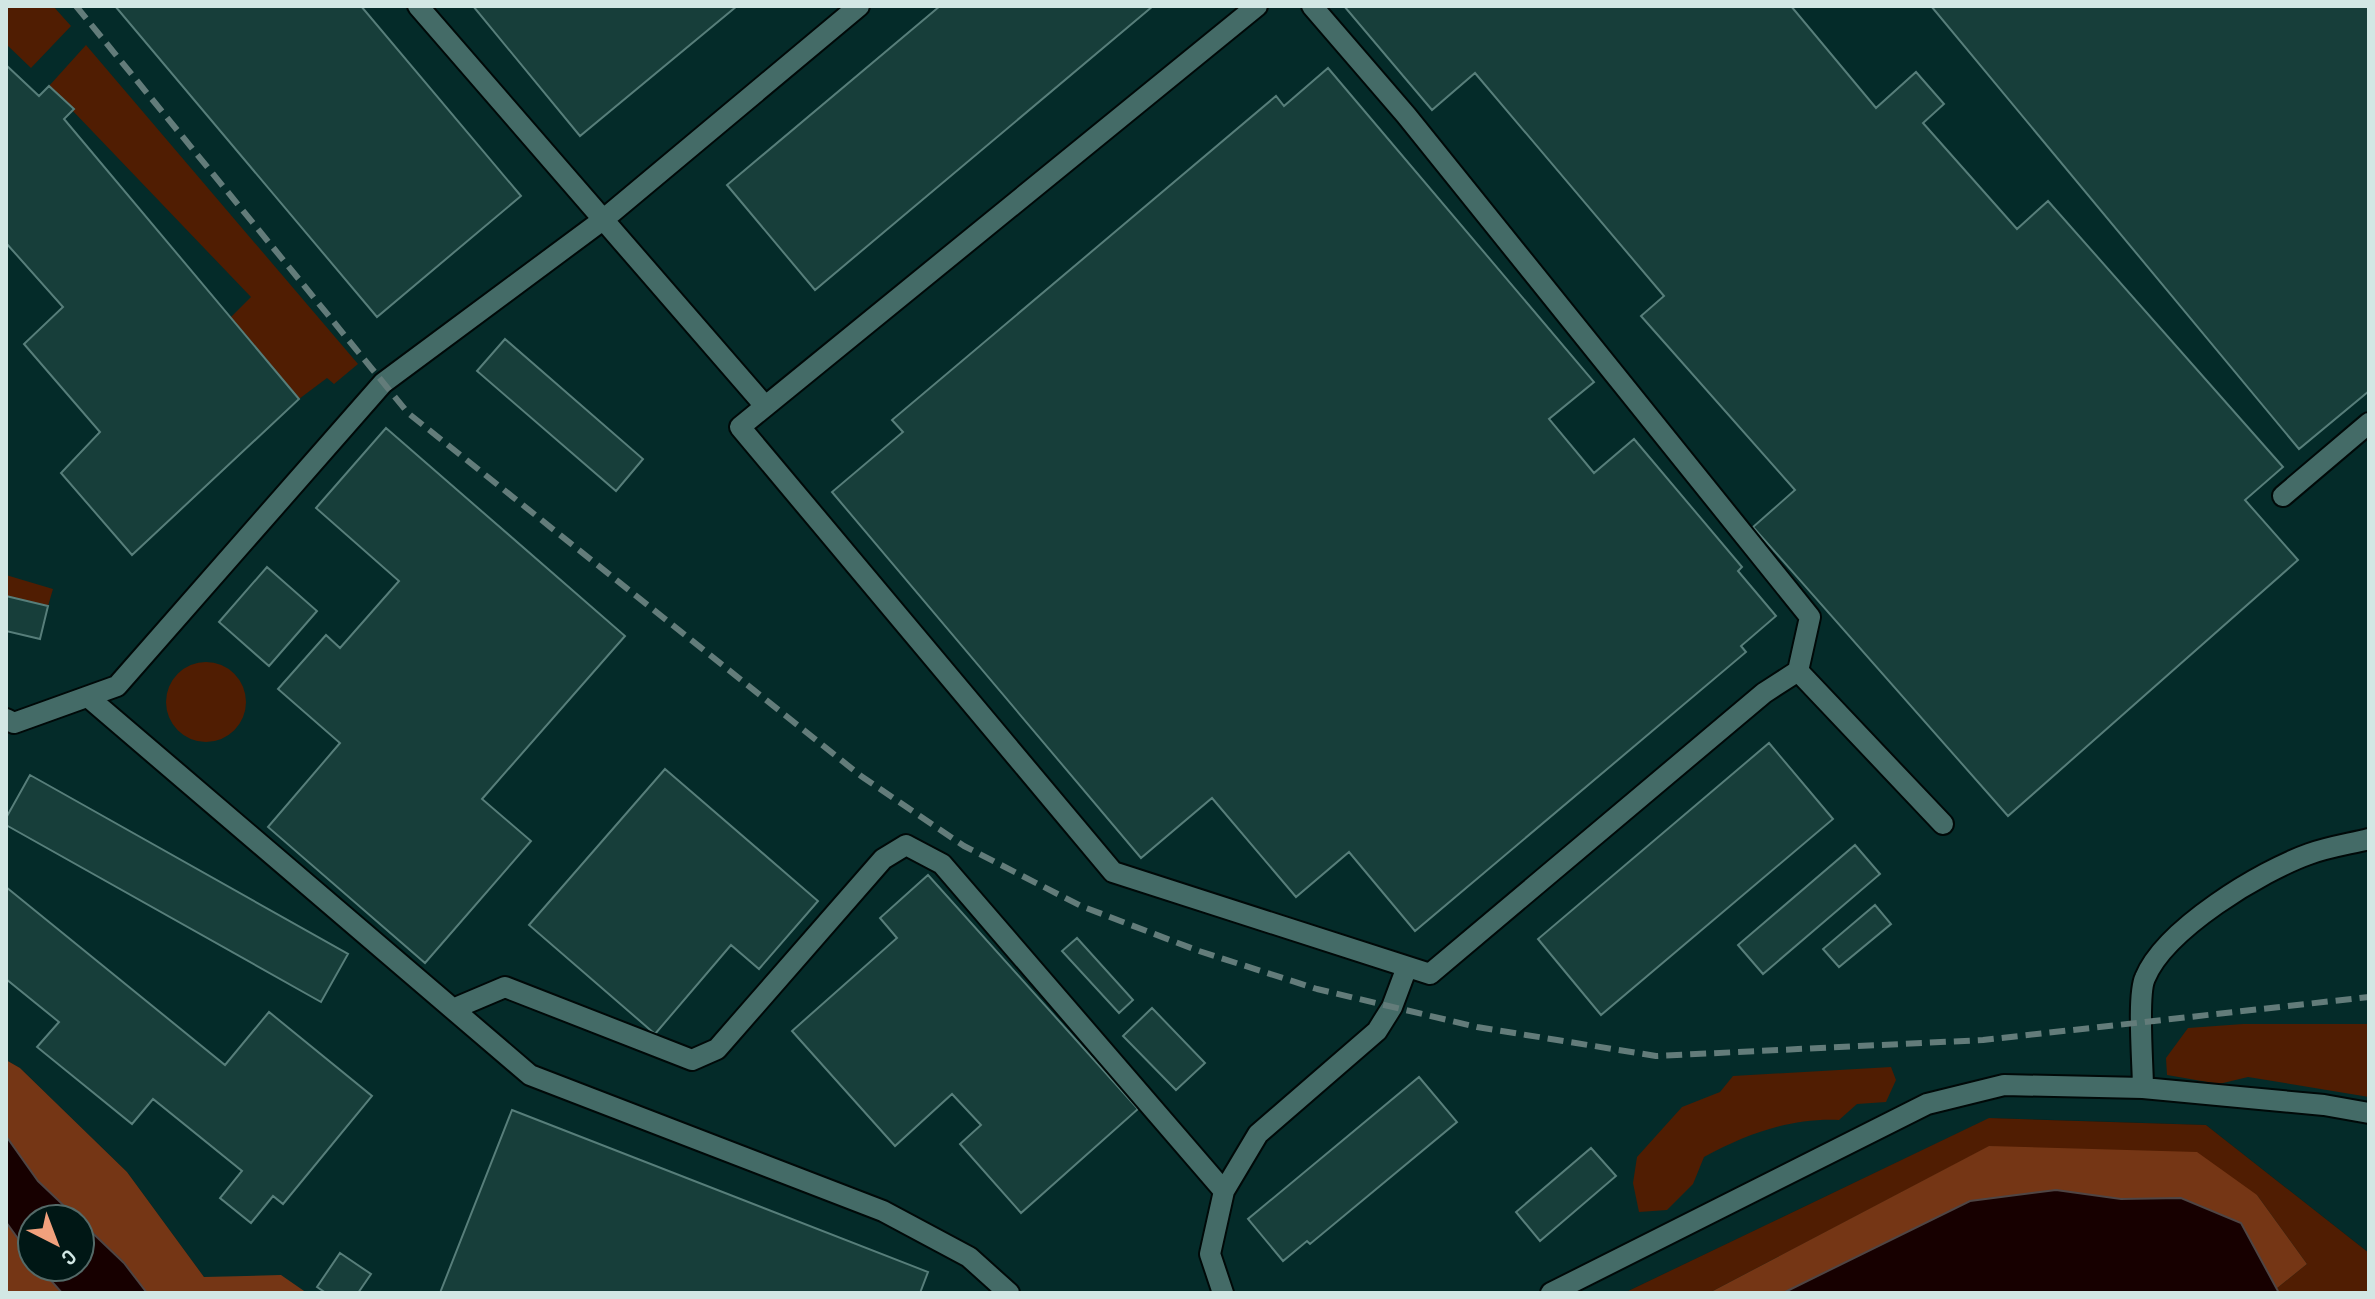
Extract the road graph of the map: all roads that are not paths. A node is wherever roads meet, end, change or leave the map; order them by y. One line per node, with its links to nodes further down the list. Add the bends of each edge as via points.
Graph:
1 (418, 6): 5 (lane)
2 (859, 6): 5 (lane)
3 (1257, 6): 6 (lane)
4 (1312, 6): 9 (lane, via 1810,617)
5 (604, 219): 6 (lane); 10 (lane, via 383,383 117,686)
6 (765, 406): 14 (lane, via 740,427 1113,872)
7 (2369, 423): 8 (lane)
8 (2283, 496)
9 (1798, 671): 12 (lane); 14 (lane, via 1764,693 1430,974)
10 (88, 697): 11 (lane, via 14,723); 15 (lane)
11 (6, 719)
12 (1943, 824)
13 (2369, 839): 16 (lane, via 2309,854 2244,886 2171,943 2144,979)
14 (1407, 967): 18 (lane, via 1377,1031 1258,1134)
15 (453, 1009): 18 (lane, via 505,987 692,1060 717,1049 883,859 906,845 942,864); 19 (lane, via 530,1075 883,1211 969,1257)
16 (2143, 1088): 17 (lane); 21 (lane, via 2004,1085 1927,1104)
17 (2369, 1113)
18 (1224, 1191): 20 (lane, via 1210,1254)
19 (1009, 1293)
20 (1223, 1293)
21 (1551, 1293)

